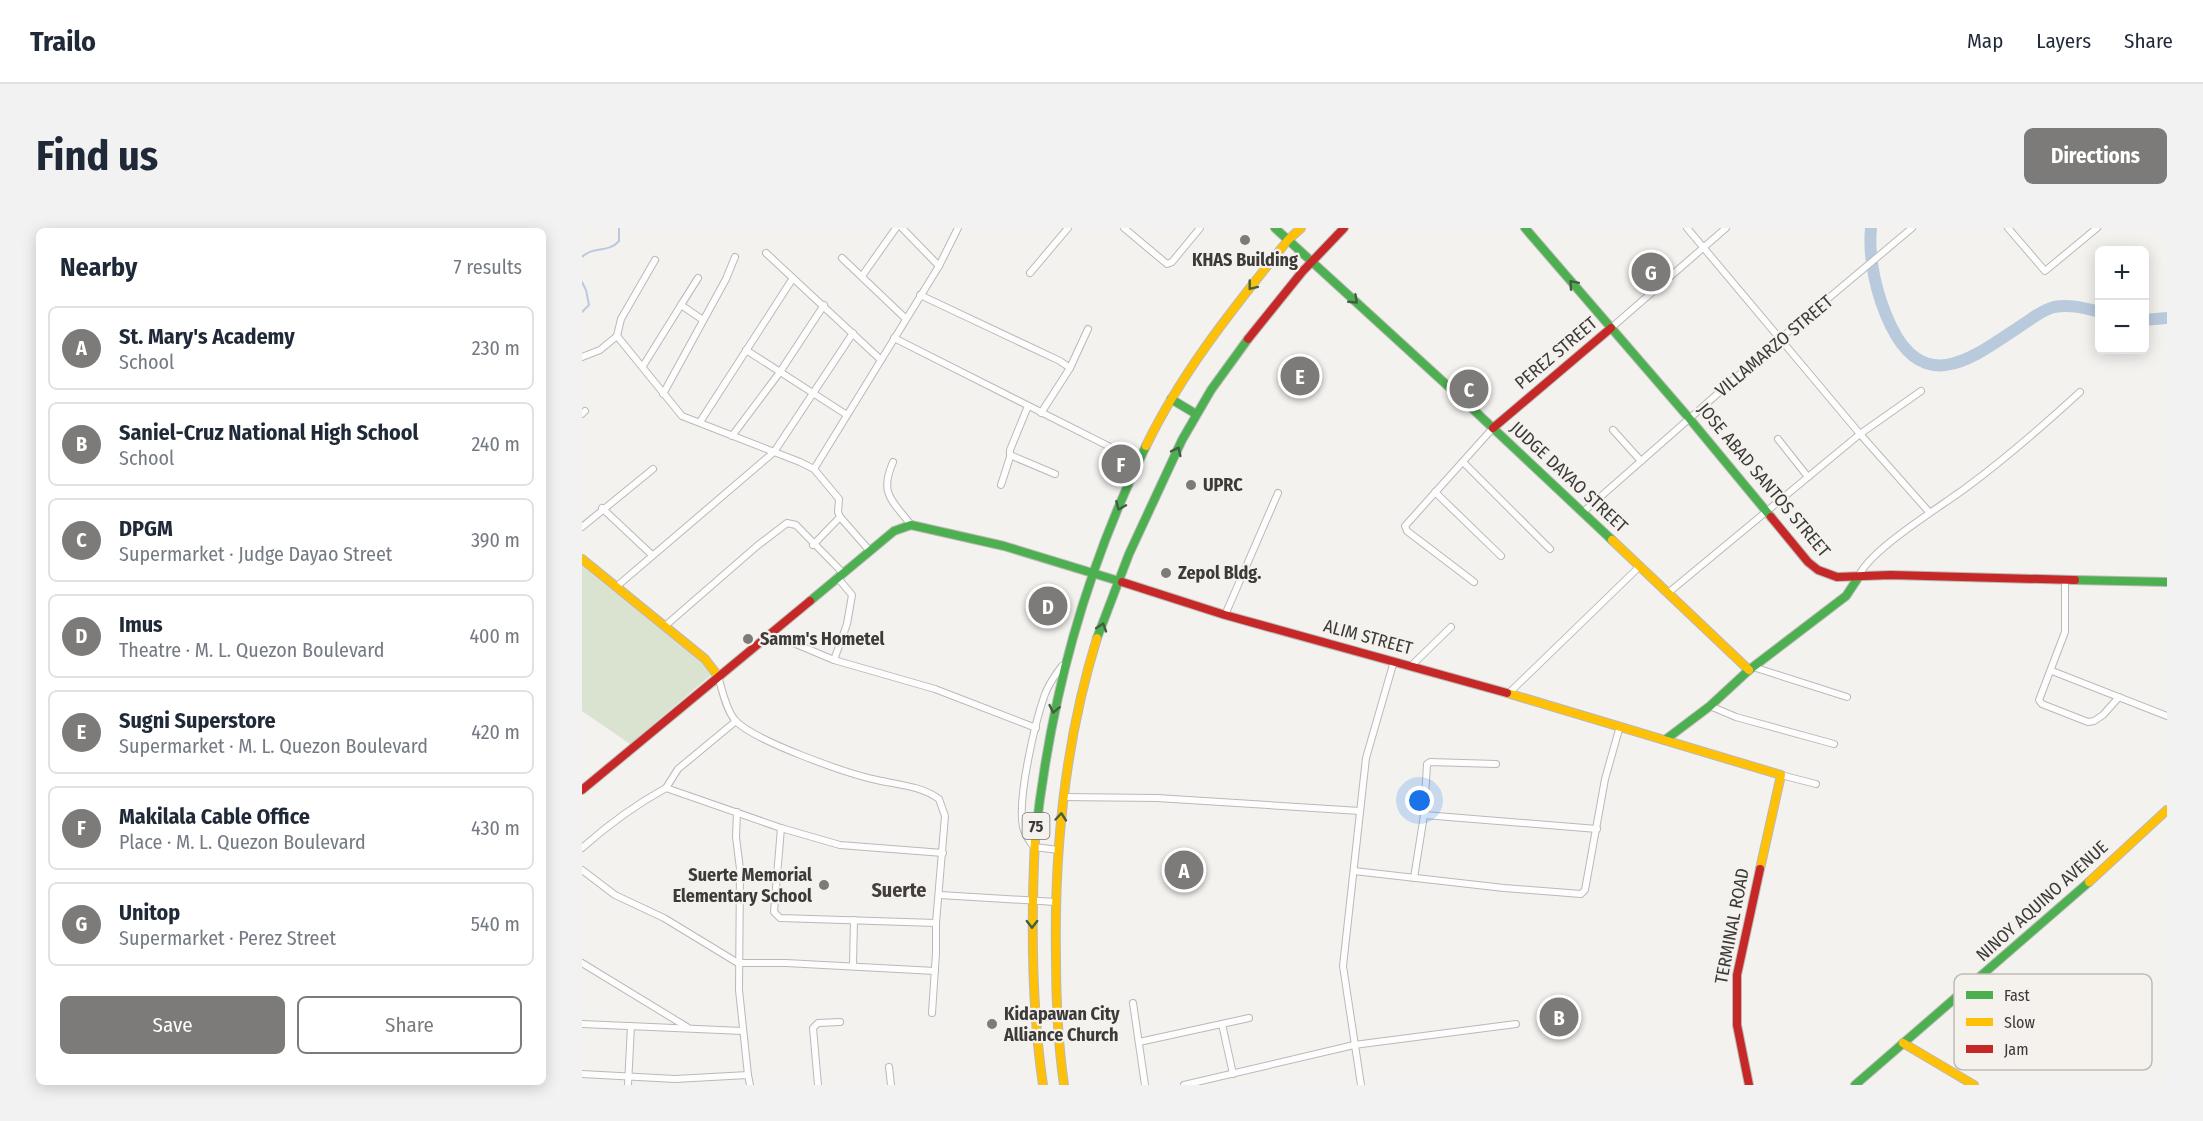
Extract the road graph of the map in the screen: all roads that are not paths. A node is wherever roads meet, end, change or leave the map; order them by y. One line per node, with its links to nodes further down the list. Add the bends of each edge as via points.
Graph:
1 (896, 228): 25 (street)
2 (902, 228): 23 (street)
3 (958, 228): 23 (street)
4 (1068, 228): 24 (street)
5 (1124, 228): 6 (street, via 1167,264)
6 (1200, 228)
7 (1275, 228): 16 (main road, JUDGE DAYAO STREET)
8 (1301, 228): 16 (main road, 75)
9 (1344, 228): 22 (main road, 75)
10 (1687, 228): 17 (street)
11 (1726, 228): 17 (street, PEREZ STREET)
12 (1912, 228): 38 (street, VILLAMARZO STREET)
13 (2008, 228): 14 (street, via 2045,271)
14 (2097, 228)
15 (1530, 230): 33 (main road, JOSE ABAD SANTOS STREET, one-way to 15)
16 (1288, 240): 22 (main road, JUDGE DAYAO STREET); 49 (main road, 75, one-way to 49, via 1218,329)
17 (1704, 247): 33 (street, PEREZ STREET); 38 (street)
18 (766, 253): 27 (street)
19 (735, 257): 32 (street)
20 (842, 258): 25 (street)
21 (655, 260): 36 (street, via 621,319)
22 (1311, 261): 52 (main road, 75, via 1242,346); 56 (main road, JUDGE DAYAO STREET, one-way to 56)
23 (939, 266): 28 (street)
24 (1030, 273)
25 (862, 276): 31 (street)
26 (698, 278): 29 (street)
27 (793, 278): 30 (street); 39 (street)
28 (920, 295): 31 (street); 43 (street)
29 (681, 305): 32 (street); 42 (street)
30 (824, 305): 35 (street); 44 (street)
31 (905, 318): 37 (street)
32 (703, 320): 48 (street)
33 (1611, 328): 54 (main road, JOSE ABAD SANTOS STREET); 56 (main road, PEREZ STREET)
34 (1088, 329): 43 (street)
35 (853, 333): 41 (street); 47 (street)
36 (617, 336): 40 (street, via 600,350); 42 (street)
37 (894, 338): 41 (street); 50 (street)
38 (1781, 338): 54 (street, VILLAMARZO STREET); 58 (street)
39 (746, 350): 44 (street); 55 (street)
40 (582, 357)
41 (881, 360): 53 (street)
42 (644, 366): 48 (street)
43 (1070, 368): 51 (street)
44 (780, 372): 47 (street); 59 (street)
45 (1921, 391): 58 (street)
46 (2080, 392): 76 (street, via 1966,488)
47 (813, 393): 53 (street); 61 (street)
48 (663, 394): 55 (street, via 682,416)
49 (1171, 399): 52 (main road); 64 (main road, 75)
50 (1028, 406): 51 (street); 62 (street)
51 (1041, 413): 64 (street)
52 (1196, 414): 92 (main road, 75, one-way to 52)
53 (847, 415): 68 (street)
54 (1689, 418): 63 (street, VILLAMARZO STREET); 75 (main road, JOSE ABAD SANTOS STREET)
55 (700, 422): 59 (street)
56 (1492, 428): 66 (street, PEREZ STREET); 77 (main road, JUDGE DAYAO STREET)
57 (1613, 430): 63 (street)
58 (1860, 434): 70 (street); 76 (street)
59 (732, 436): 61 (street)
60 (1778, 439): 70 (street)
61 (774, 452): 68 (street); 84 (street)
62 (1010, 457): 69 (street); 71 (street)
63 (1641, 460): 77 (street, VILLAMARZO STREET)
64 (1138, 461): 88 (main road, 75, one-way to 88)
65 (893, 462): 79 (street, via 886,489)
66 (1463, 462): 72 (street, PEREZ STREET); 82 (street)
67 (653, 469): 74 (street)
68 (814, 470): 78 (street, via 839,499)
69 (1054, 474)
70 (1808, 477): 75 (street)
71 (1001, 485)
72 (1435, 492): 85 (street); 93 (street, PEREZ STREET, via 1405,527)
73 (1278, 493): 97 (street)
74 (602, 508): 80 (street); 84 (street)
75 (1767, 512): 90 (main road, JOSE ABAD SANTOS STREET, via 1817,570 1834,578); 96 (street)
76 (1929, 512): 90 (street, via 1867,563)
77 (1582, 513): 87 (main road, JUDGE DAYAO STREET)
78 (840, 517): 81 (street); 83 (street)
79 (911, 525): 83 (main road, via 894,531); 88 (main road, ALIM STREET, via 1004,546)
80 (582, 527)
81 (813, 545): 89 (street); 98 (street, via 796,525 787,523)
82 (1550, 549)
83 (869, 550): 89 (main road)
84 (652, 555): 95 (street)
85 (1501, 555)
86 (582, 559): 95 (main road)
87 (1640, 566): 96 (main road, JUDGE DAYAO STREET); 108 (street)
88 (1092, 572): 92 (main road, ALIM STREET); 103 (main road, 75)
89 (840, 575): 100 (main road); 101 (street, via 852,595)
90 (1858, 578): 91 (main road, JOSE ABAD SANTOS STREET, via 1891,575); 105 (main road, via 1846,596)
91 (2065, 580): 94 (main road, JOSE ABAD SANTOS STREET); 106 (street, via 2065,632)
92 (1118, 581): 97 (main road, ALIM STREET); 123 (main road, 75, one-way to 92, via 1088,669)
93 (1474, 582)
94 (2167, 582)
95 (616, 587): 98 (main road)
96 (1668, 593): 105 (main road, JUDGE DAYAO STREET)
97 (1225, 615): 102 (main road, ALIM STREET)
98 (665, 626): 107 (main road, via 705,659)
99 (1451, 627): 104 (street)
100 (772, 634): 101 (street); 107 (main road)
101 (834, 660): 115 (street, via 935,689)
102 (1394, 662): 104 (main road, ALIM STREET); 125 (street, via 1366,759)
103 (1064, 663): 115 (street, via 1048,688); 130 (main road, 75, one-way to 130, via 1044,755)
104 (1411, 666): 108 (main road, ALIM STREET)
105 (1751, 668): 109 (street); 111 (main road)
106 (2052, 670): 110 (street); 110 (street, via 2040,702 2088,722 2100,719)
107 (718, 676): 113 (street); 122 (main road)
108 (1509, 693): 114 (main road, ALIM STREET)
109 (1847, 697)
110 (2119, 697): 112 (street)
111 (1710, 706): 116 (main road); 117 (street)
112 (2167, 716)
113 (736, 721): 121 (street, via 678,769); 133 (street, via 751,732 842,770 932,794 939,799 945,816)
114 (1620, 726): 116 (main road, ALIM STREET); 129 (street, via 1605,779)
115 (1036, 728): 130 (street, via 1022,816 1026,836)
116 (1665, 740): 119 (main road, ALIM STREET)
117 (1834, 744)
118 (1496, 764): 127 (street, via 1427,764)
119 (1781, 775): 120 (street, ALIM STREET); 175 (main road, TERMINAL ROAD, via 1736,984 1737,1025)
120 (1816, 784)
121 (666, 788): 126 (street); 131 (street, via 622,814)
122 (582, 790)
123 (1063, 797): 125 (street, via 1157,798); 132 (main road, 75, one-way to 123)
124 (2167, 810): 146 (main road, NINOY AQUINO AVENUE)
125 (1360, 811): 135 (street)
126 (737, 813): 128 (street); 143 (street)
127 (1424, 815): 129 (street); 136 (street)
128 (781, 828): 133 (street, via 851,847); 140 (street, via 774,912 780,918)
129 (1597, 829): 136 (street, via 1581,894)
130 (1034, 847): 132 (street); 138 (main road, 75)
131 (582, 848)
132 (1059, 850): 139 (main road, 75)
133 (943, 853): 137 (street)
134 (582, 870): 143 (street, via 615,895 664,918)
135 (1354, 871): 136 (street); 160 (street, via 1344,966)
136 (1414, 878)
137 (940, 895): 138 (street); 141 (street)
138 (1032, 901): 139 (street); 170 (main road, 75, one-way to 170, via 1034,988)
139 (1056, 902): 171 (main road, 75)
140 (854, 920): 141 (street); 144 (street)
141 (936, 923): 145 (street)
142 (582, 963): 156 (street)
143 (738, 963): 144 (street); 157 (street)
144 (853, 965): 145 (street)
145 (935, 970): 149 (street)
146 (1983, 974)
147 (1954, 999): 159 (main road, NINOY AQUINO AVENUE)
148 (1133, 1003): 158 (street)
149 (932, 1013)
150 (1249, 1018): 153 (street)
151 (840, 1022): 168 (street, via 818,1023 813,1028)
152 (582, 1024): 155 (street)
153 (1222, 1024): 158 (street); 163 (street)
154 (1516, 1024): 160 (street)
155 (631, 1026): 156 (street); 165 (street)
156 (688, 1028): 157 (street)
157 (743, 1030): 164 (street)
158 (1139, 1042): 172 (street)
159 (1903, 1043): 176 (main road, NINOY AQUINO AVENUE); 177 (main road)
160 (1354, 1045): 163 (street); 174 (street)
161 (889, 1067): 169 (street)
162 (582, 1074): 165 (street)
163 (1233, 1074): 173 (street)
164 (748, 1075): 165 (street); 167 (street)
165 (629, 1077): 166 (street)
166 (628, 1085)
167 (750, 1085)
168 (818, 1085)
169 (891, 1085)
170 (1043, 1085)
171 (1064, 1085)
172 (1145, 1085)
173 (1184, 1085)
174 (1361, 1085)
175 (1749, 1085)
176 (1855, 1085)
177 (1974, 1085)

